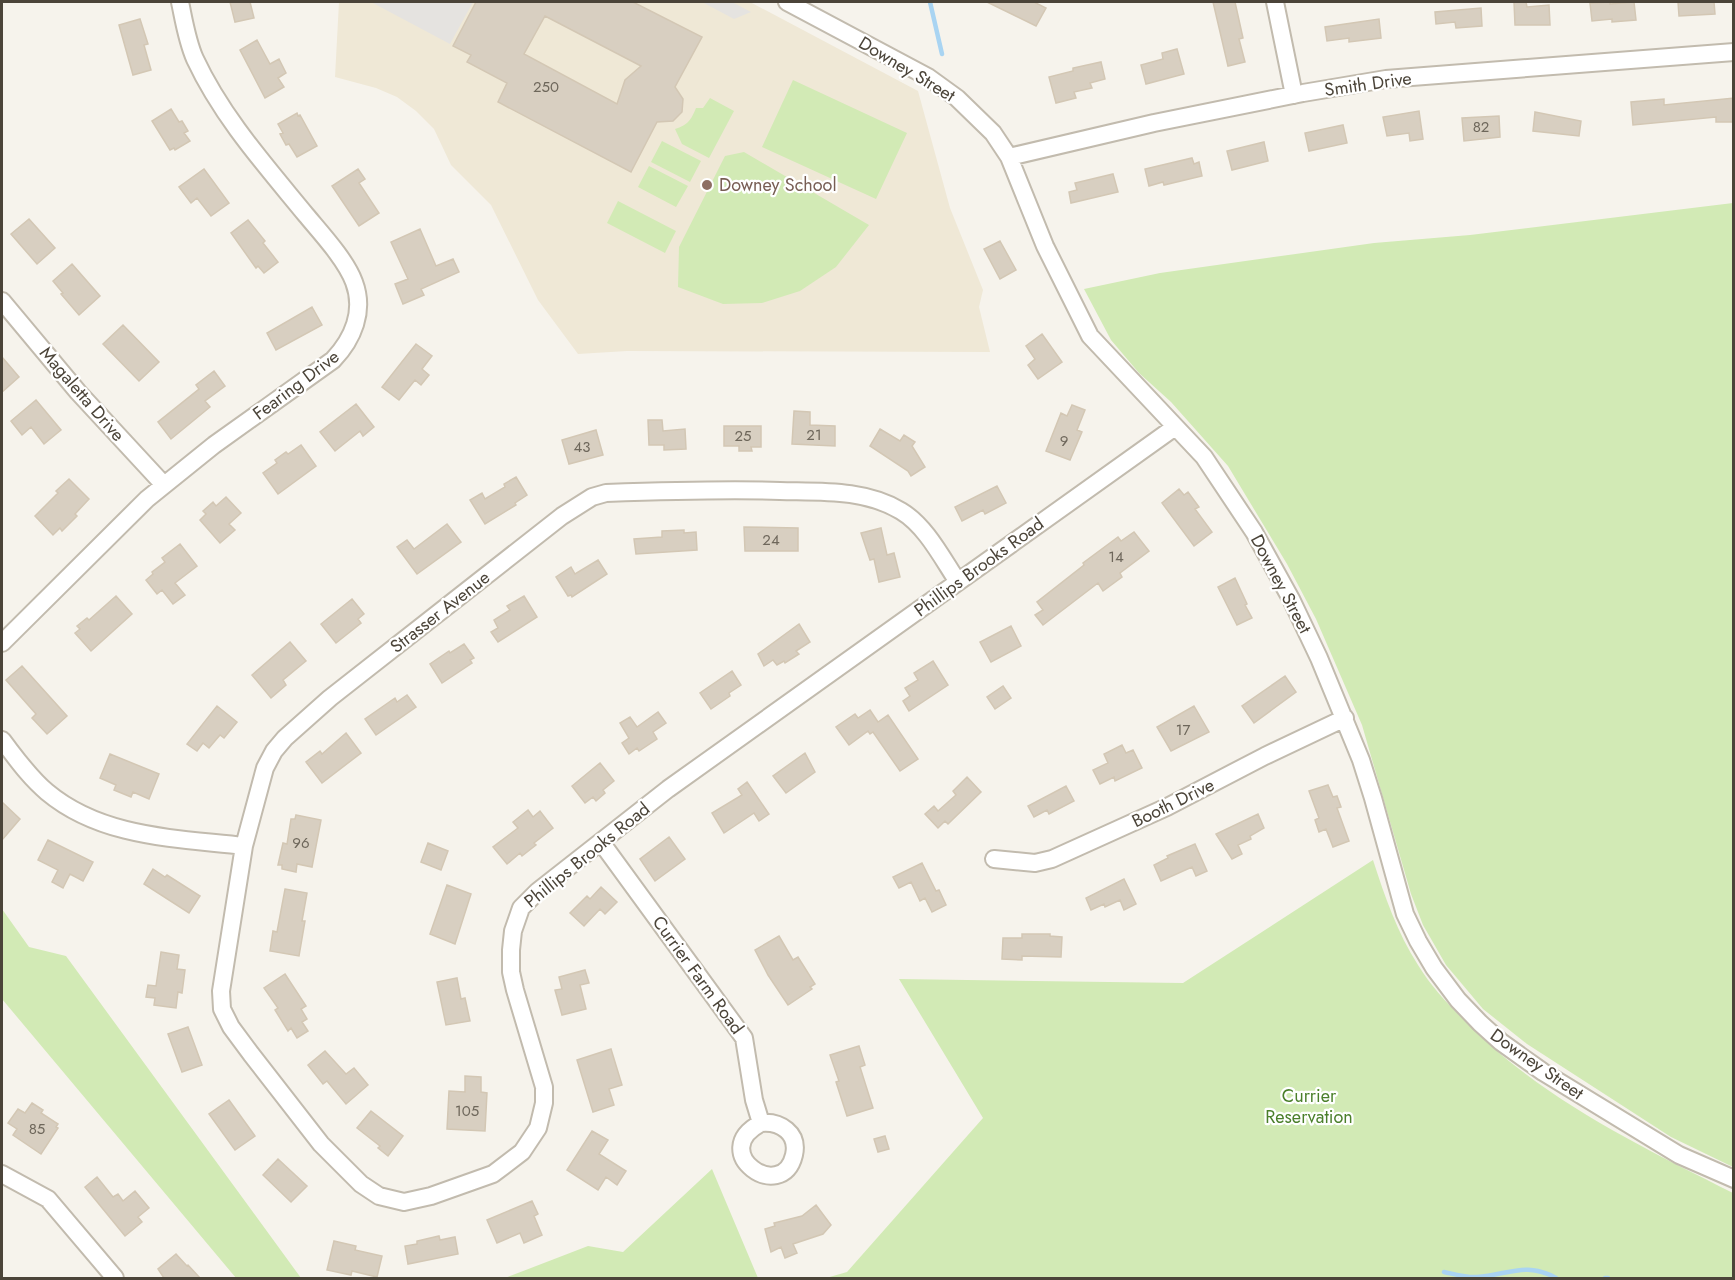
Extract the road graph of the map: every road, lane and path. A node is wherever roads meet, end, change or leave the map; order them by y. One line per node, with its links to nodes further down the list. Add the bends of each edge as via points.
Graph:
1 (180, 2): 9 (street, Fearing Drive, via 195,58 222,109 335,250 354,280 358,297 357,325 333,360)
2 (787, 2): 6 (street, Downey Street, via 928,77 977,115)
3 (1275, 2): 5 (street)
4 (1734, 52): 5 (street, Smith Drive, via 1386,79)
5 (1294, 95): 6 (street, Smith Drive)
6 (1009, 157): 8 (street, Downey Street, via 1045,246 1090,336)
7 (2, 301): 9 (street, Magaletta Drive, via 78,392)
8 (1175, 427): 10 (street, Phillips Brooks Road); 12 (street, Downey Street, via 1204,457 1254,532 1291,599)
9 (164, 485): 11 (street, Fearing Drive)
10 (958, 582): 14 (street, Phillips Brooks Road, via 668,789); 15 (street, Strasser Avenue, via 916,524 901,511 860,496 706,489 606,493 592,497 562,516 330,698 285,738 265,768)
11 (2, 643)
12 (1345, 718): 16 (street, Booth Drive, via 1167,807 1052,859 1035,863); 19 (street, Downey Street, via 1373,798 1404,914 1434,968 1458,1000 1494,1035 1543,1072 1680,1155)
13 (2, 740): 15 (street, via 48,793 84,817 145,835)
14 (601, 842): 15 (street, Phillips Brooks Road, via 521,908 513,931 511,972 544,1087 538,1128 522,1152 493,1174 404,1202 379,1196 361,1184 321,1144 250,1054 222,1009 221,992); 17 (street, Currier Farm Road, via 744,1038)
15 (244, 846)
16 (994, 859)
17 (761, 1123)
18 (2, 1173): 20 (street, via 48,1199)
19 (1734, 1179)
20 (115, 1278)

